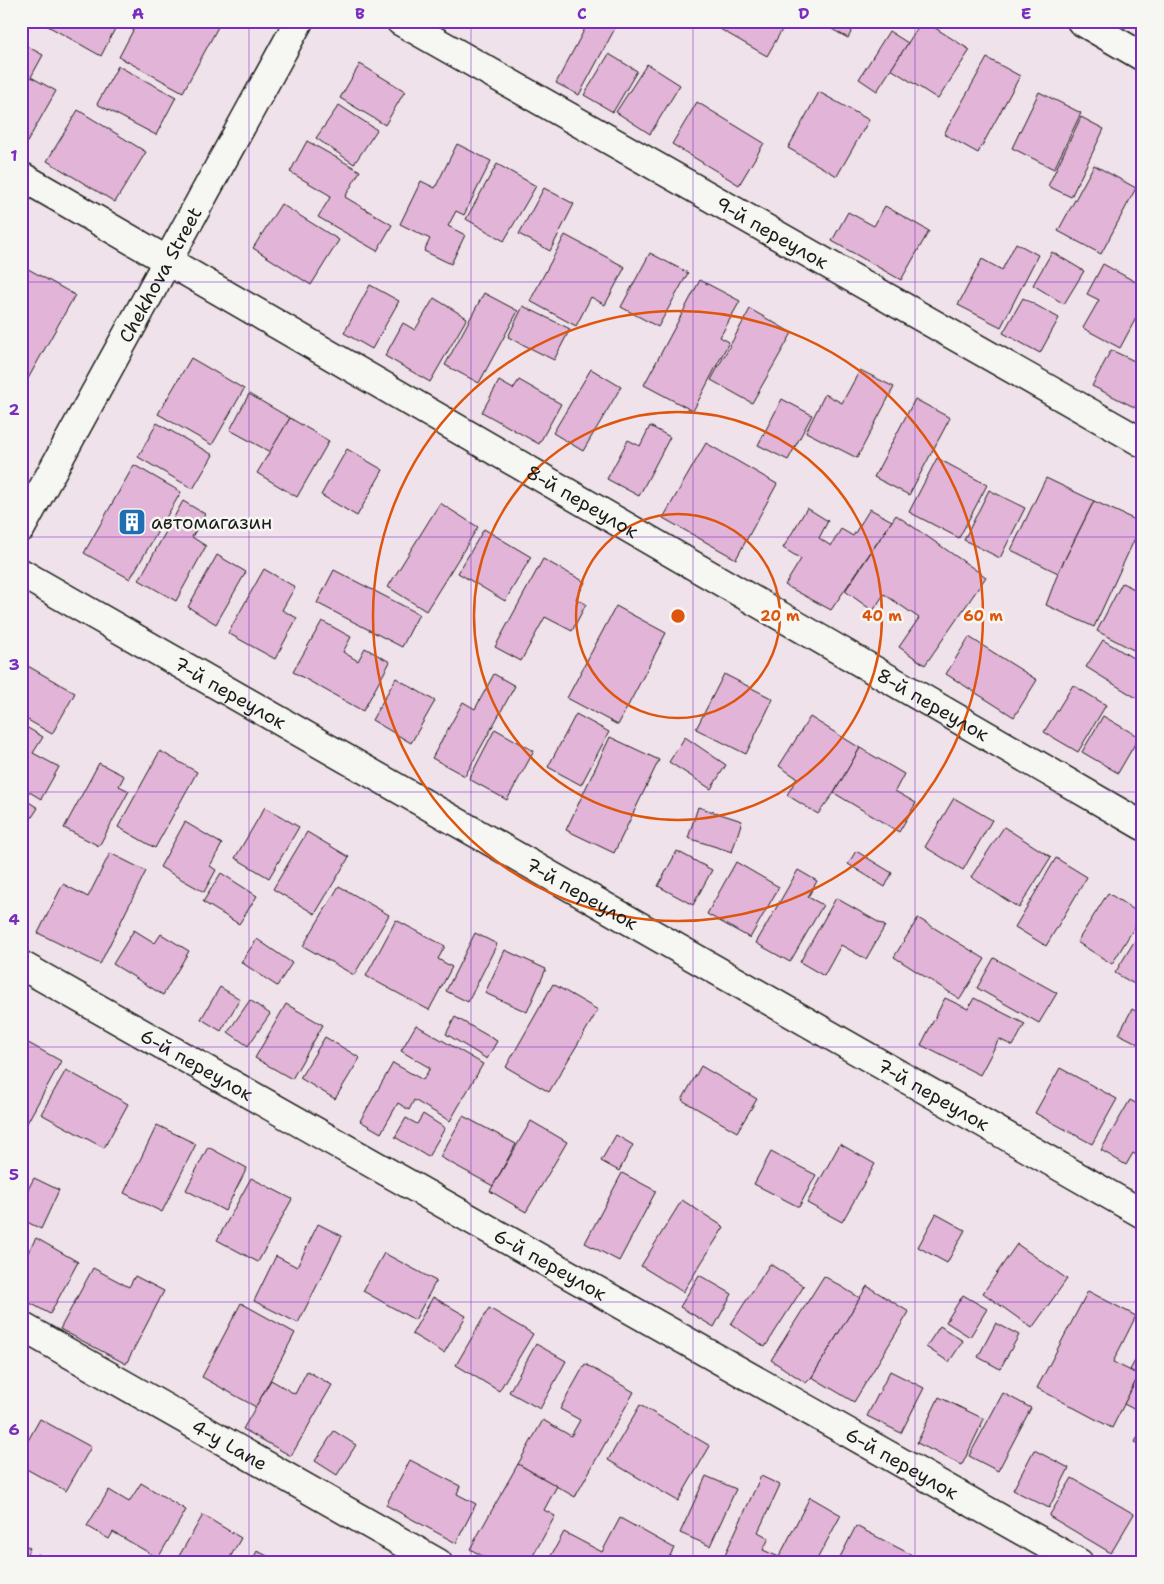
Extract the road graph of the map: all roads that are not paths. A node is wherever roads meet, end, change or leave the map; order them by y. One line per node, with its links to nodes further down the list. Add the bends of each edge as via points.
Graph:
1 (299, 21): 6 (street, Chekhova Street)
2 (400, 21): 7 (street, 9-й переулок)
3 (1081, 21): 4 (street)
4 (1143, 58)
5 (21, 176): 6 (street, 8-й переулок)
6 (168, 260): 8 (street, Chekhova Street); 10 (street, 8-й переулок)
7 (1143, 443)
8 (21, 528)
9 (21, 574): 12 (street, 7-й переулок)
10 (1143, 826)
11 (21, 965): 15 (street, 6-й переулок)
12 (1143, 1214)
13 (21, 1326): 14 (street, 4-y Lane)
14 (438, 1563)
15 (1079, 1563)

